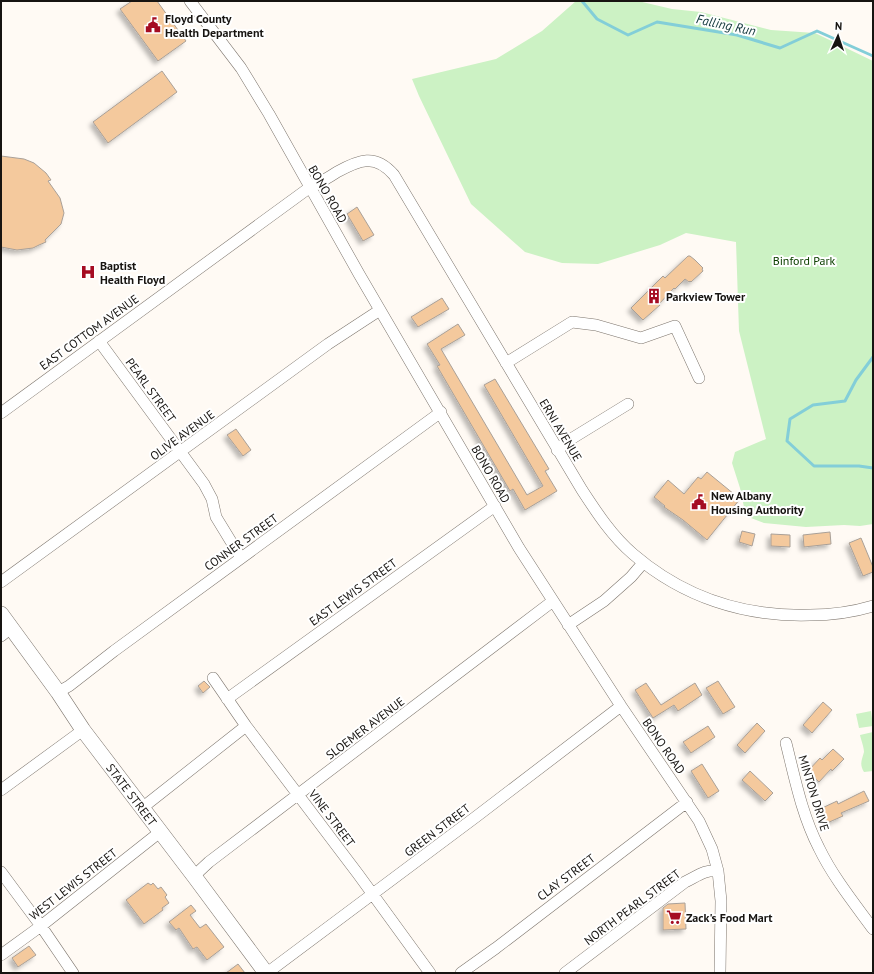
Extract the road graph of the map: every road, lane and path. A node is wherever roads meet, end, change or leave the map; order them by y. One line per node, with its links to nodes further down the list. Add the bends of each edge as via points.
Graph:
1 (190, 1): 2 (street, BONO ROAD, via 241,68)
2 (309, 188): 3 (street, BONO ROAD); 4 (street, EAST COTTOM AVENUE); 5 (street, ERNI AVENUE, via 361,161 376,161 389,170)
3 (380, 310): 8 (street, BONO ROAD); 11 (street, OLIVE AVENUE, via 328,344)
4 (99, 341): 9 (street, EAST COTTOM AVENUE); 11 (street, PEARL STREET)
5 (506, 363): 6 (street, via 572,322 596,325 641,338 675,326); 10 (street, ERNI AVENUE)
6 (699, 378)
7 (628, 404): 10 (street)
8 (440, 412): 12 (street, BONO ROAD); 13 (street, CONNER STREET)
9 (1, 413)
10 (557, 450): 14 (street, ERNI AVENUE, via 599,516 618,540)
11 (181, 452): 13 (street, PEARL STREET, via 204,484 212,499 216,517); 15 (street, OLIVE AVENUE)
12 (494, 506): 16 (street, BONO ROAD); 23 (street, EAST LEWIS STREET)
13 (240, 558): 22 (street, CONNER STREET)
14 (643, 563): 17 (street, ERNI AVENUE, via 669,581 701,597 730,607 761,613 792,616 824,615); 19 (street, via 604,601)
15 (1, 582)
16 (554, 601): 19 (street, BONO ROAD); 29 (street, SLOEMER AVENUE)
17 (873, 606)
18 (1, 614): 20 (main road, STATE STREET)
19 (568, 625): 24 (street, BONO ROAD)
20 (6, 632): 22 (main road, STATE STREET)
21 (213, 678): 23 (street, VINE STREET)
22 (58, 692): 26 (main road, STATE STREET)
23 (227, 699): 25 (street, VINE STREET)
24 (621, 706): 30 (street, BONO ROAD); 36 (street, GREEN STREET)
25 (246, 726): 29 (street, VINE STREET); 31 (street)
26 (83, 730): 28 (street); 31 (main road, STATE STREET)
27 (786, 744): 38 (street, MINTON DRIVE, via 808,823 819,848)
28 (1, 790)
29 (299, 795): 35 (street, SLOEMER AVENUE); 36 (street, VINE STREET)
30 (687, 802): 33 (street, BONO ROAD, via 712,849); 43 (street, CLAY STREET)
31 (142, 808): 32 (main road, STATE STREET)
32 (160, 832): 35 (main road, STATE STREET); 37 (street, WEST LEWIS STREET)
33 (718, 871): 44 (street, NORTH PEARL STREET, via 704,872 685,882); 45 (street, BONO ROAD, via 721,902)
34 (1, 872): 37 (street)
35 (194, 876): 41 (main road, STATE STREET)
36 (372, 894): 41 (street, GREEN STREET); 42 (street, VINE STREET)
37 (41, 926): 39 (street, WEST LEWIS STREET); 40 (street)
38 (873, 929)
39 (1, 955)
40 (73, 973)
41 (266, 973)
42 (430, 973)
43 (461, 973)
44 (565, 973)
45 (720, 973)

